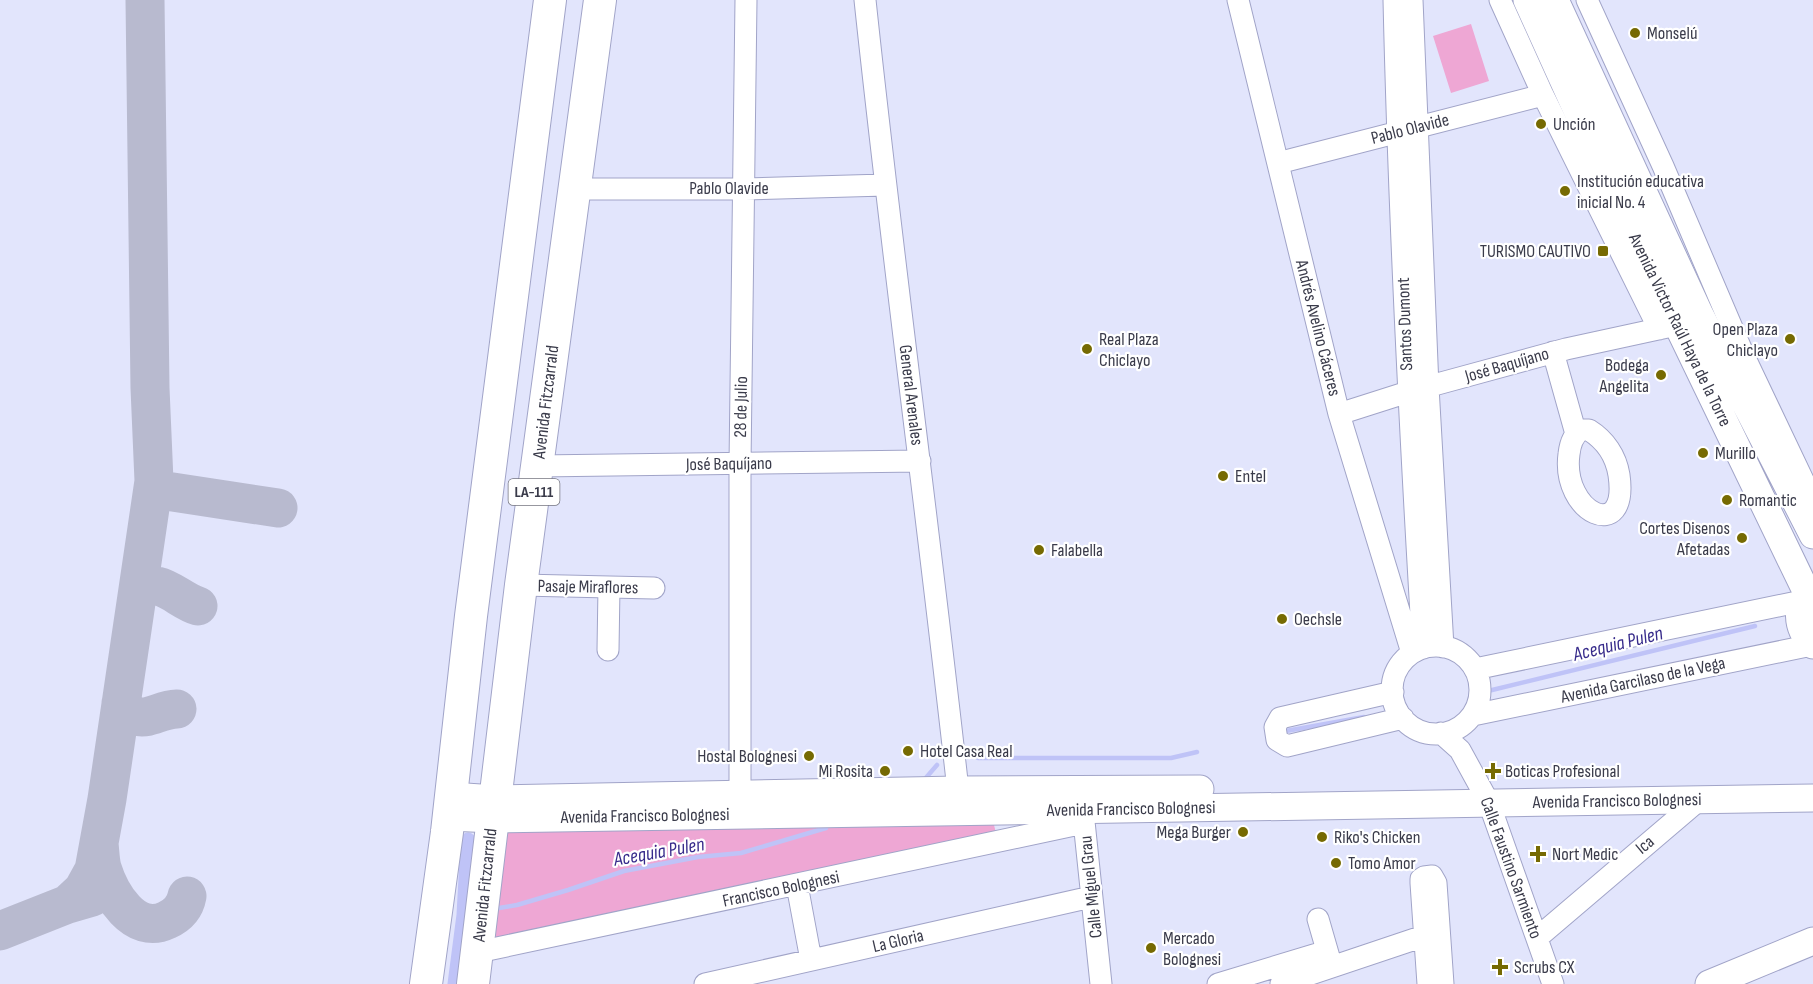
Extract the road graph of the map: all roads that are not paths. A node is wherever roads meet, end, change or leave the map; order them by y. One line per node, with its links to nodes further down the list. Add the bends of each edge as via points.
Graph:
1 (550, 0): 46 (highway, LA-111)
2 (600, 0): 17 (highway, Avenida Fitzcarrald / LA-111)
3 (746, 0): 18 (street, 28 de Julio)
4 (865, 0): 16 (street, General Arenales)
5 (1238, 0): 15 (street, Andrés Avelino Cáceres)
6 (1394, 0): 14 (street, Santos Dumont)
7 (1412, 0): 14 (street, Santos Dumont)
8 (1500, 0): 12 (street)
9 (1527, 0): 13 (main road, Avenida Victor Raúl Haya de la Torre)
10 (1555, 0): 28 (main road, Avenida Victor Raúl Haya de la Torre, via 1699,313)
11 (1587, 0): 27 (street)
12 (1543, 95): 13 (street); 14 (street, Pablo Olavide)
13 (1571, 127): 19 (main road, Avenida Victor Raúl Haya de la Torre)
14 (1407, 129): 15 (street, Pablo Olavide); 21 (street, Santos Dumont)
15 (1278, 163): 22 (street, Andrés Avelino Cáceres)
16 (885, 185): 18 (street, Pablo Olavide); 24 (street, General Arenales)
17 (574, 189): 18 (street, Pablo Olavide); 26 (highway, Avenida Fitzcarrald / LA-111)
18 (745, 189): 25 (street, 28 de Julio)
19 (1668, 327): 20 (street, José Baquíjano); 32 (main road, Avenida Victor Raúl Haya de la Torre)
20 (1559, 350): 21 (street, José Baquíjano); 23 (street)
21 (1418, 390): 22 (street, José Baquíjano); 34 (street, Santos Dumont)
22 (1339, 414): 34 (street, Andrés Avelino Cáceres)
23 (1582, 432)
24 (920, 461): 25 (street, José Baquíjano); 41 (street, General Arenales)
25 (740, 464): 26 (street, José Baquíjano); 45 (street, 28 de Julio)
26 (538, 466): 29 (highway, Avenida Fitzcarrald / LA-111)
27 (1813, 501)
28 (1813, 535)
29 (521, 585): 30 (street, Pasaje Miraflores); 48 (highway, Avenida Fitzcarrald / LA-111)
30 (609, 587): 31 (street, Pasaje Miraflores); 35 (street)
31 (654, 588)
32 (1807, 594): 33 (main road, via 1799,613 1800,625); 36 (street)
33 (1813, 645): 39 (street, Avenida Garcilaso de la Vega)
34 (1426, 649): 36 (street, via 1456,651); 37 (street, via 1404,661 1397,670)
35 (608, 650)
36 (1475, 669): 39 (street, via 1479,680 1478,704)
37 (1393, 692): 38 (street); 38 (street, via 1280,718 1275,727 1277,740 1287,746)
38 (1402, 718): 39 (street, via 1426,732)
39 (1458, 725): 42 (street, Calle Faustino Sarmiento, via 1460,750)
40 (1813, 783): 42 (main road, Avenida Francisco Bolognesi)
41 (958, 790): 45 (main road, Avenida Francisco Bolognesi); 47 (main road, Avenida Francisco Bolognesi)
42 (1485, 794): 44 (main road, Avenida Francisco Bolognesi); 47 (main road, Avenida Francisco Bolognesi); 53 (street, Calle Faustino Sarmiento)
43 (1813, 798): 44 (main road, Avenida Francisco Bolognesi)
44 (1699, 800): 53 (street, Ica)
45 (740, 804): 47 (main road, Avenida Francisco Bolognesi); 48 (main road, Avenida Francisco Bolognesi)
46 (450, 806): 48 (main road, Avenida Francisco Bolognesi); 59 (highway, LA-111)
47 (1082, 808): 49 (street, Francisco Bolognesi); 50 (street, Calle Miguel Grau)
48 (494, 809): 55 (highway, Avenida Fitzcarrald / LA-111)
49 (797, 885): 55 (street, Francisco Bolognesi); 57 (street)
50 (1092, 897): 57 (street, La Gloria); 62 (street, Calle Miguel Grau)
51 (1318, 919): 56 (street)
52 (1424, 936): 56 (street); 64 (street); 65 (street, via 1421,879 1432,876 1436,883)
53 (1537, 938): 66 (street, Calle Faustino Sarmiento)
54 (1813, 941): 67 (main road)
55 (478, 952): 60 (highway, Avenida Fitzcarrald / LA-111)
56 (1330, 959): 58 (street)
57 (811, 960): 61 (street, La Gloria)
58 (1274, 979): 63 (street)
59 (426, 984)
60 (473, 984)
61 (705, 984)
62 (1101, 984)
63 (1218, 984)
64 (1428, 984)
65 (1443, 984)
66 (1553, 984)
67 (1709, 984)

